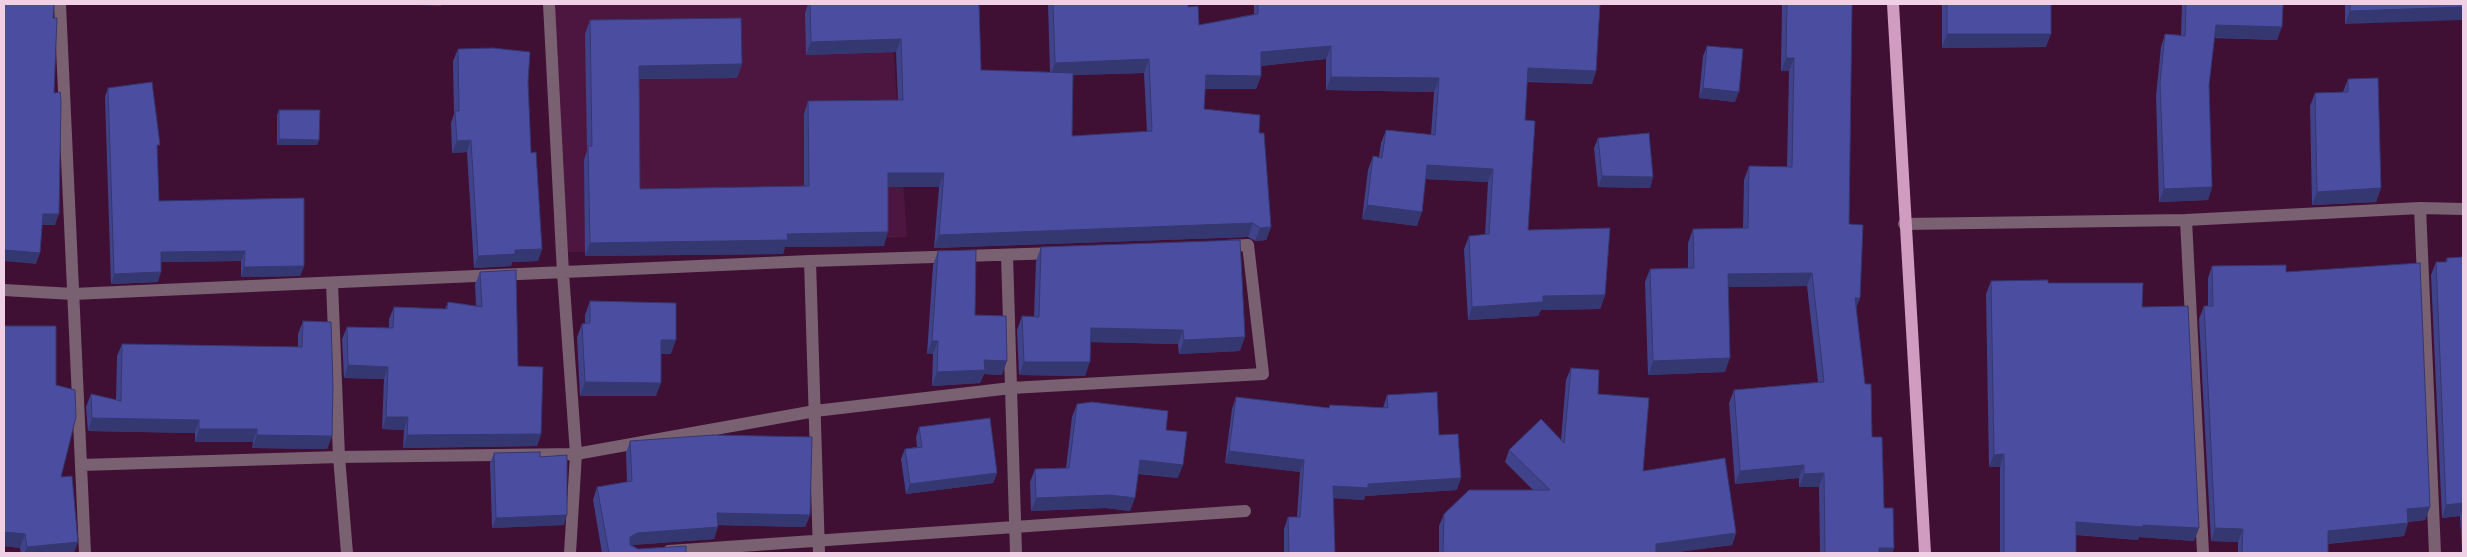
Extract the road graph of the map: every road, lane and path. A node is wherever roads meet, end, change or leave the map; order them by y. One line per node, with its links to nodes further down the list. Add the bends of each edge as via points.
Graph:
1 (60, 4): 15 (street)
2 (550, 4): 12 (street)
3 (1893, 4): 7 (main road)
4 (2420, 208): 5 (street); 6 (street); 32 (street)
5 (2463, 208)
6 (2186, 220): 7 (street); 31 (street)
7 (1904, 224): 30 (main road)
8 (1210, 247): 16 (street, via 1248,245 1263,374)
9 (1065, 253): 10 (street)
10 (1007, 255): 11 (street); 16 (street)
11 (810, 261): 12 (street); 17 (street)
12 (563, 274): 13 (street); 18 (street)
13 (332, 283): 15 (street); 19 (street)
14 (4, 290): 15 (street)
15 (73, 294): 20 (street)
16 (1011, 388): 17 (street); 22 (street)
17 (815, 410): 18 (street); 23 (street)
18 (576, 454): 19 (street); 27 (street)
19 (339, 457): 20 (street); 26 (street)
20 (81, 465): 25 (street)
21 (1245, 511): 22 (street)
22 (1015, 527): 23 (street); 29 (street)
23 (819, 540): 24 (street); 28 (street)
24 (653, 552)
25 (85, 553)
26 (347, 553)
27 (570, 553)
28 (819, 553)
29 (1016, 553)
30 (1925, 553)
31 (2204, 553)
32 (2435, 553)

